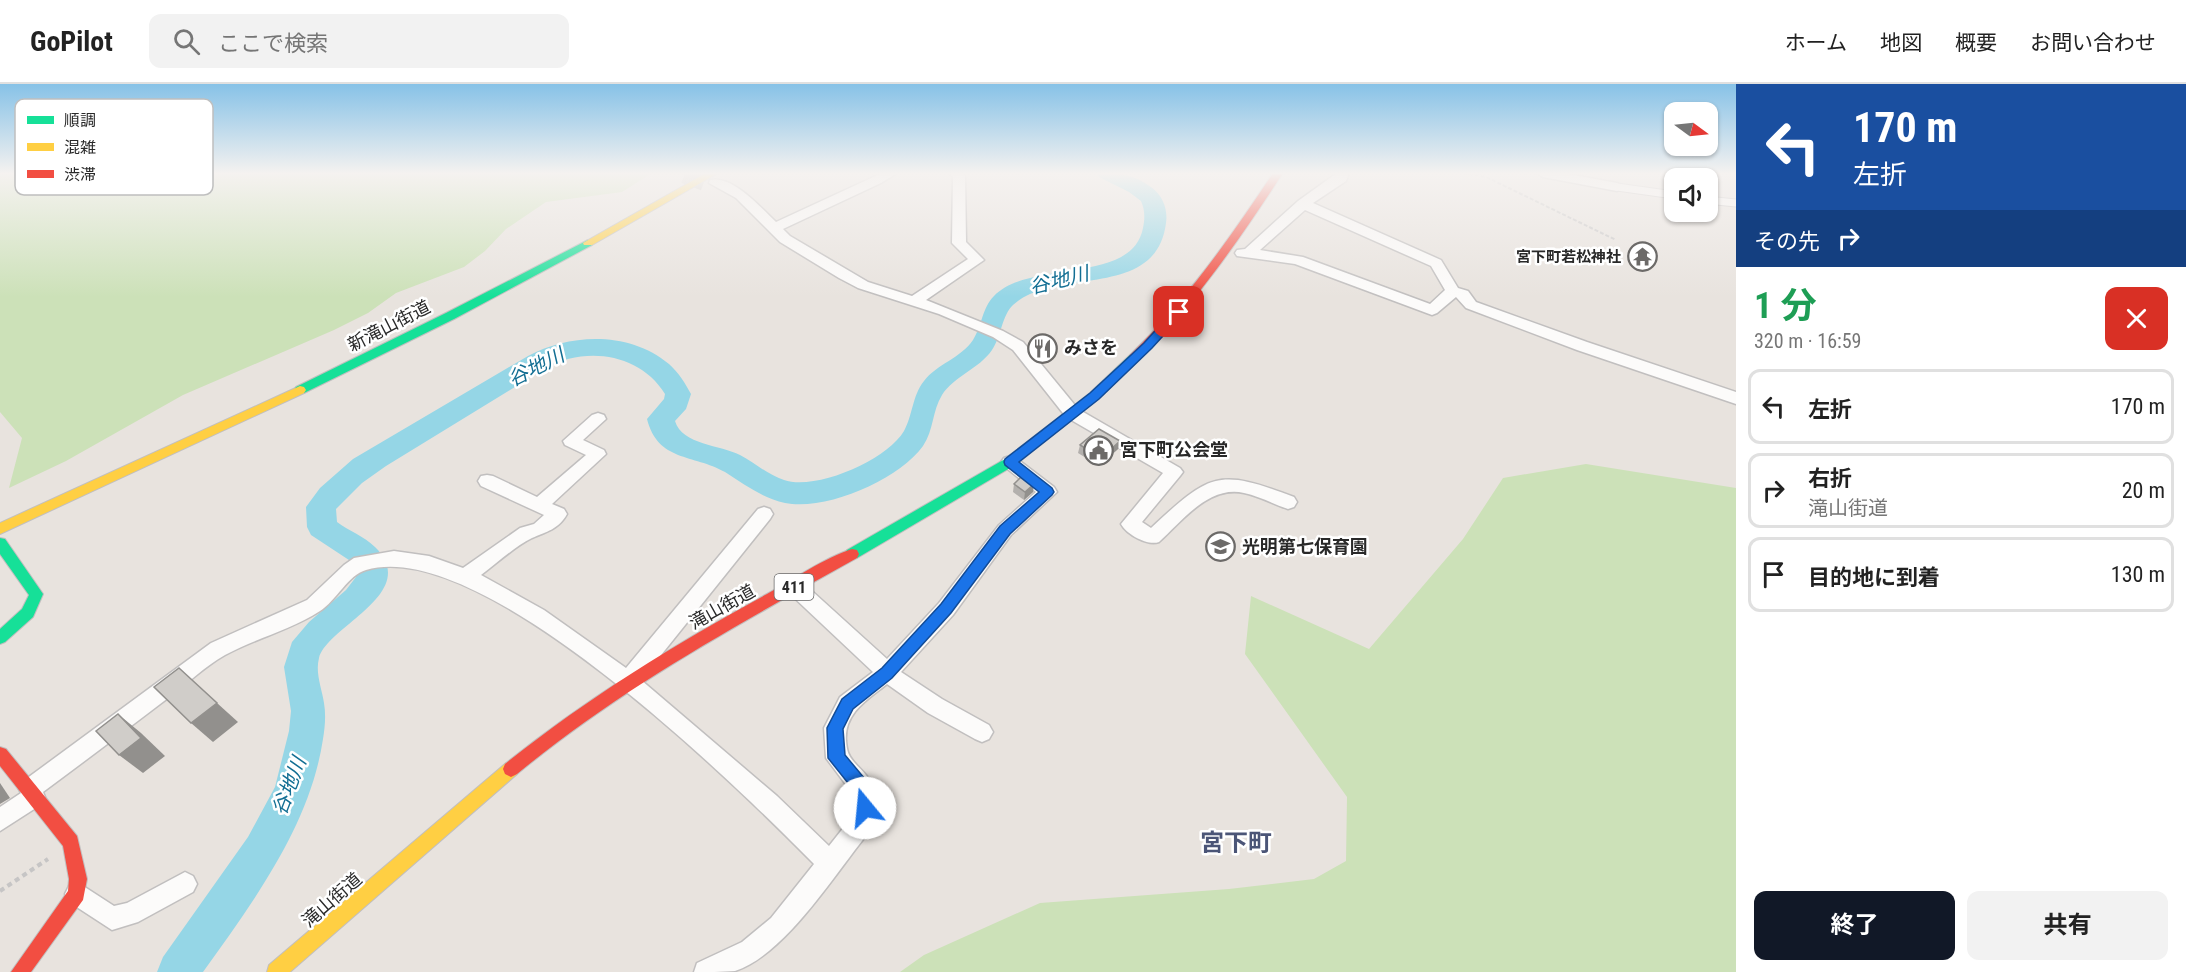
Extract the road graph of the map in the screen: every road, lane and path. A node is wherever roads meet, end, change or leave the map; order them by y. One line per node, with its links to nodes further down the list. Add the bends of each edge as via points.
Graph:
1 (617, 214): 11 (main road)
2 (620, 214): 11 (main road, 新滝山街道)
3 (657, 214): 18 (main road, 新滝山街道, via 506,298 457,311)
4 (760, 214): 12 (street)
5 (800, 214): 12 (street)
6 (959, 214): 17 (street, via 959,243 977,260)
7 (1251, 214): 14 (main road, 滝山街道 / 411)
8 (1291, 214): 15 (street)
9 (1327, 214): 16 (street, via 1436,263)
10 (1563, 214): 13 (path)
11 (610, 220): 24 (main road, 新滝山街道, via 396,331)
12 (774, 229): 17 (street, via 784,239 863,285)
13 (1616, 240)
14 (1225, 253): 15 (street); 20 (main road, 滝山街道 / 411, via 1148,345)
15 (1249, 253): 16 (street, via 1298,260 1432,310)
16 (1454, 291): 19 (street, via 1463,294 1471,304 1504,317)
17 (916, 300): 20 (street, via 1018,346)
18 (413, 334): 24 (main road, 新滝山街道); 30 (main road, via 341,383)
19 (1736, 398)
20 (1072, 413): 22 (main road, 滝山街道 / 411); 25 (street, via 1174,472 1130,524 1153,537 1204,495 1222,486 1258,490)
21 (598, 419): 26 (street, via 571,441 598,454)
22 (1010, 462): 32 (main road, 滝山街道 / 411); 34 (street, via 1048,492 1005,530 946,609)
23 (487, 481): 26 (street)
24 (70, 490): 27 (main road); 29 (main road)
25 (1288, 502)
26 (540, 504): 31 (street, via 558,514 540,529 526,532)
27 (0, 514)
28 (764, 514): 35 (street)
29 (0, 529)
30 (0, 542): 33 (main road, via 37,600 24,618)
31 (465, 577): 35 (street, via 508,598); 38 (street, via 408,559 358,564 315,605 218,649)
32 (795, 586): 34 (street); 35 (main road, 滝山街道 / 411)
33 (0, 638)
34 (887, 673): 36 (street); 41 (street, via 847,704 835,728 837,758 864,790 865,808 857,829)
35 (628, 681): 41 (street, via 769,803); 46 (main road, 滝山街道 / 411, via 542,742)
36 (982, 732)
37 (0, 754): 38 (main road)
38 (32, 793): 39 (street); 40 (main road)
39 (0, 820)
40 (71, 842): 43 (main road); 44 (path)
41 (829, 863): 47 (street, via 779,926 752,951)
42 (185, 884): 43 (street, via 130,914 112,918)
43 (77, 886): 45 (main road)
44 (0, 891)
45 (20, 972)
46 (276, 972)
47 (706, 972)

